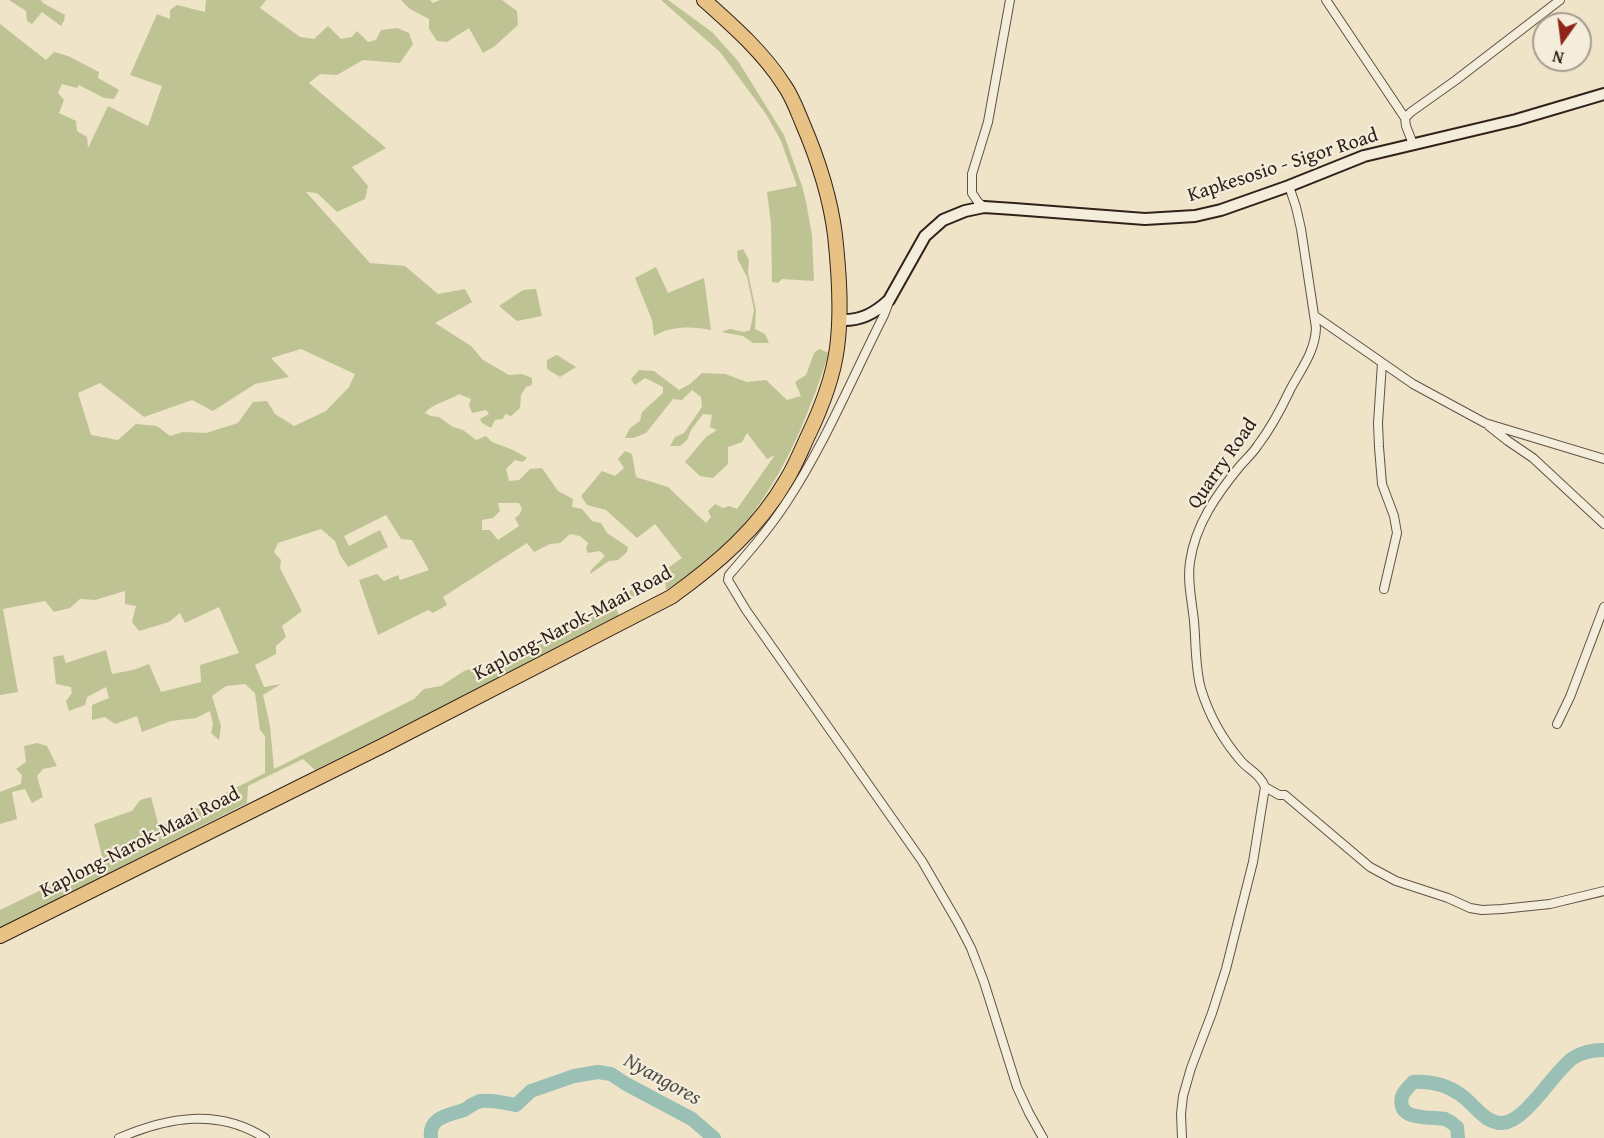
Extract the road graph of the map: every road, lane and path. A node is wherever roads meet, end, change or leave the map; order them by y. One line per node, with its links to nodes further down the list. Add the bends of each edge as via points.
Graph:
1 (704, 0): 12 (highway, Kaplong-Narok-Maai Road, via 775,72 809,138 833,216)
2 (1011, 0): 9 (street, via 988,122 972,174 972,193)
3 (1326, 0): 6 (street)
4 (1560, 0): 6 (street)
5 (1604, 93): 7 (main road, Kapkesosio - Sigor Road, via 1516,120)
6 (1406, 118): 7 (street)
7 (1413, 144): 8 (main road, Kapkesosio - Sigor Road, via 1364,156)
8 (1289, 186): 9 (main road, Kapkesosio - Sigor Road, via 1221,210 1173,219); 11 (street, Quarry Road, via 1301,229)
9 (984, 207): 10 (main road, Kapkesosio - Sigor Road, via 953,215 931,230)
10 (890, 300): 12 (main road, Kapkesosio - Sigor Road, via 867,316); 25 (street, via 819,449 767,531 728,580 922,861 958,923 984,982 1017,1087)
11 (1315, 316): 13 (street); 20 (street, Quarry Road, via 1316,334 1308,360 1258,446 1211,506 1197,532 1190,562 1201,688 1218,728 1242,763 1258,775)
12 (840, 320): 22 (highway, Kaplong-Narok-Maai Road, via 832,375 788,478 754,525 703,574 648,610)
13 (1382, 363): 14 (street); 17 (street, via 1378,423 1382,484 1397,533)
14 (1485, 423): 15 (street); 16 (street, via 1533,458)
15 (1604, 459)
16 (1604, 524)
17 (1384, 589)
18 (1604, 607): 19 (street)
19 (1557, 724)
20 (1265, 787): 21 (street, via 1286,795 1371,867 1396,881 1470,908 1550,904); 26 (street, via 1253,862 1226,969 1183,1096)
21 (1604, 891)
22 (0, 936)
23 (119, 1138): 24 (street, via 164,1122 202,1119 225,1121)
24 (265, 1138)
25 (1042, 1138)
26 (1182, 1138)

